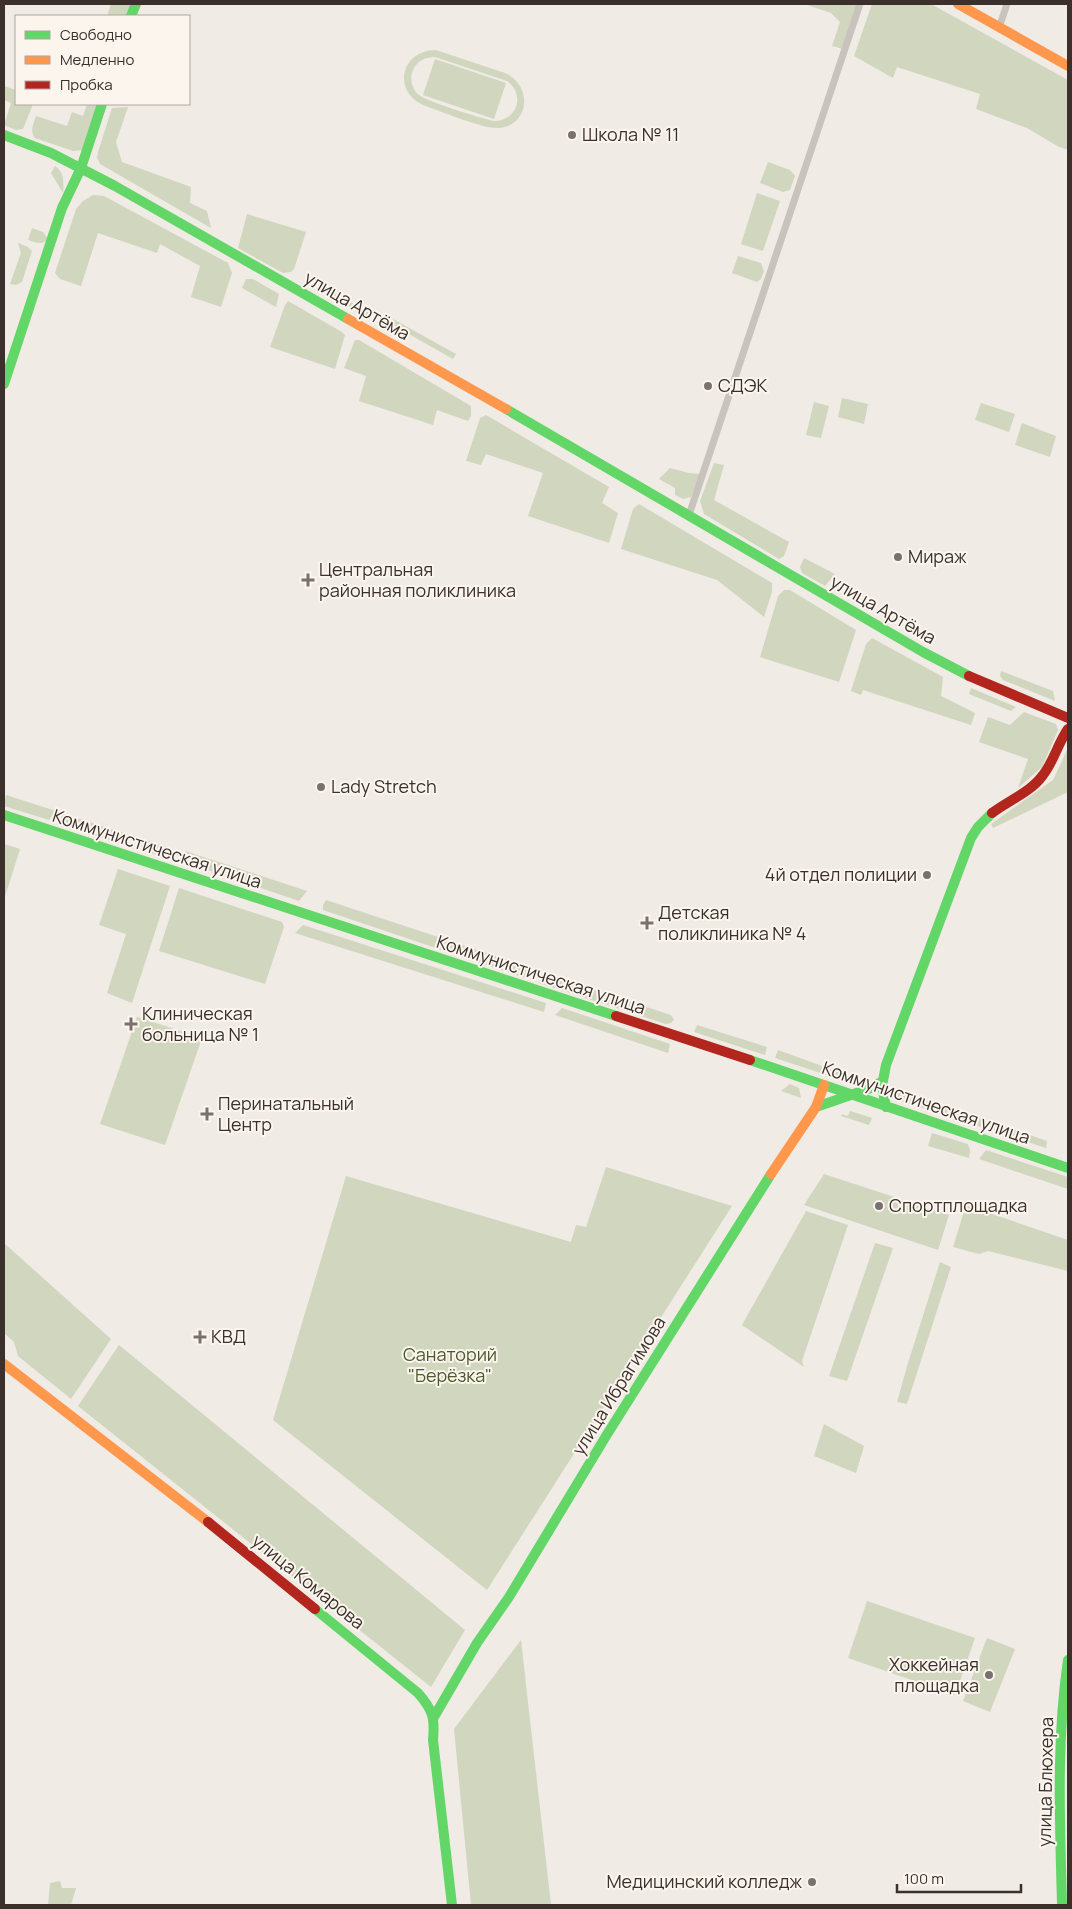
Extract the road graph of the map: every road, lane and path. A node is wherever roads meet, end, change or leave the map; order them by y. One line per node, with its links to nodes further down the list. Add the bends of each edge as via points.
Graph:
1 (860, 4): 10 (street)
2 (958, 4): 4 (main road)
3 (1007, 4): 4 (street)
4 (999, 28): 5 (main road)
5 (1068, 66)
6 (102, 105): 8 (main road)
7 (4, 135): 8 (main road, улица Артёма)
8 (81, 168): 9 (main road, via 62,208); 10 (main road, улица Артёма)
9 (4, 384)
10 (689, 515): 11 (main road, улица Артёма, via 964,674)
11 (1068, 718)
12 (1068, 729): 14 (main road, via 1039,780 977,825)
13 (4, 815): 15 (main road, Коммунистическая улица)
14 (881, 1082): 16 (main road); 17 (main road)
15 (824, 1085): 16 (main road, Коммунистическая улица); 18 (main road, улица Ибрагимова)
16 (852, 1095): 17 (main road, Коммунистическая улица); 18 (main road)
17 (886, 1107): 19 (main road, Коммунистическая улица)
18 (816, 1108): 22 (main road, улица Ибрагимова, via 606,1436)
19 (1068, 1168)
20 (4, 1364): 22 (main road, улица Комарова, via 250,1555 418,1694)
21 (1068, 1660): 24 (main road, улица Блюхера, via 1061,1739)
22 (434, 1717): 23 (main road, via 433,1740)
23 (452, 1905)
24 (1062, 1905)

